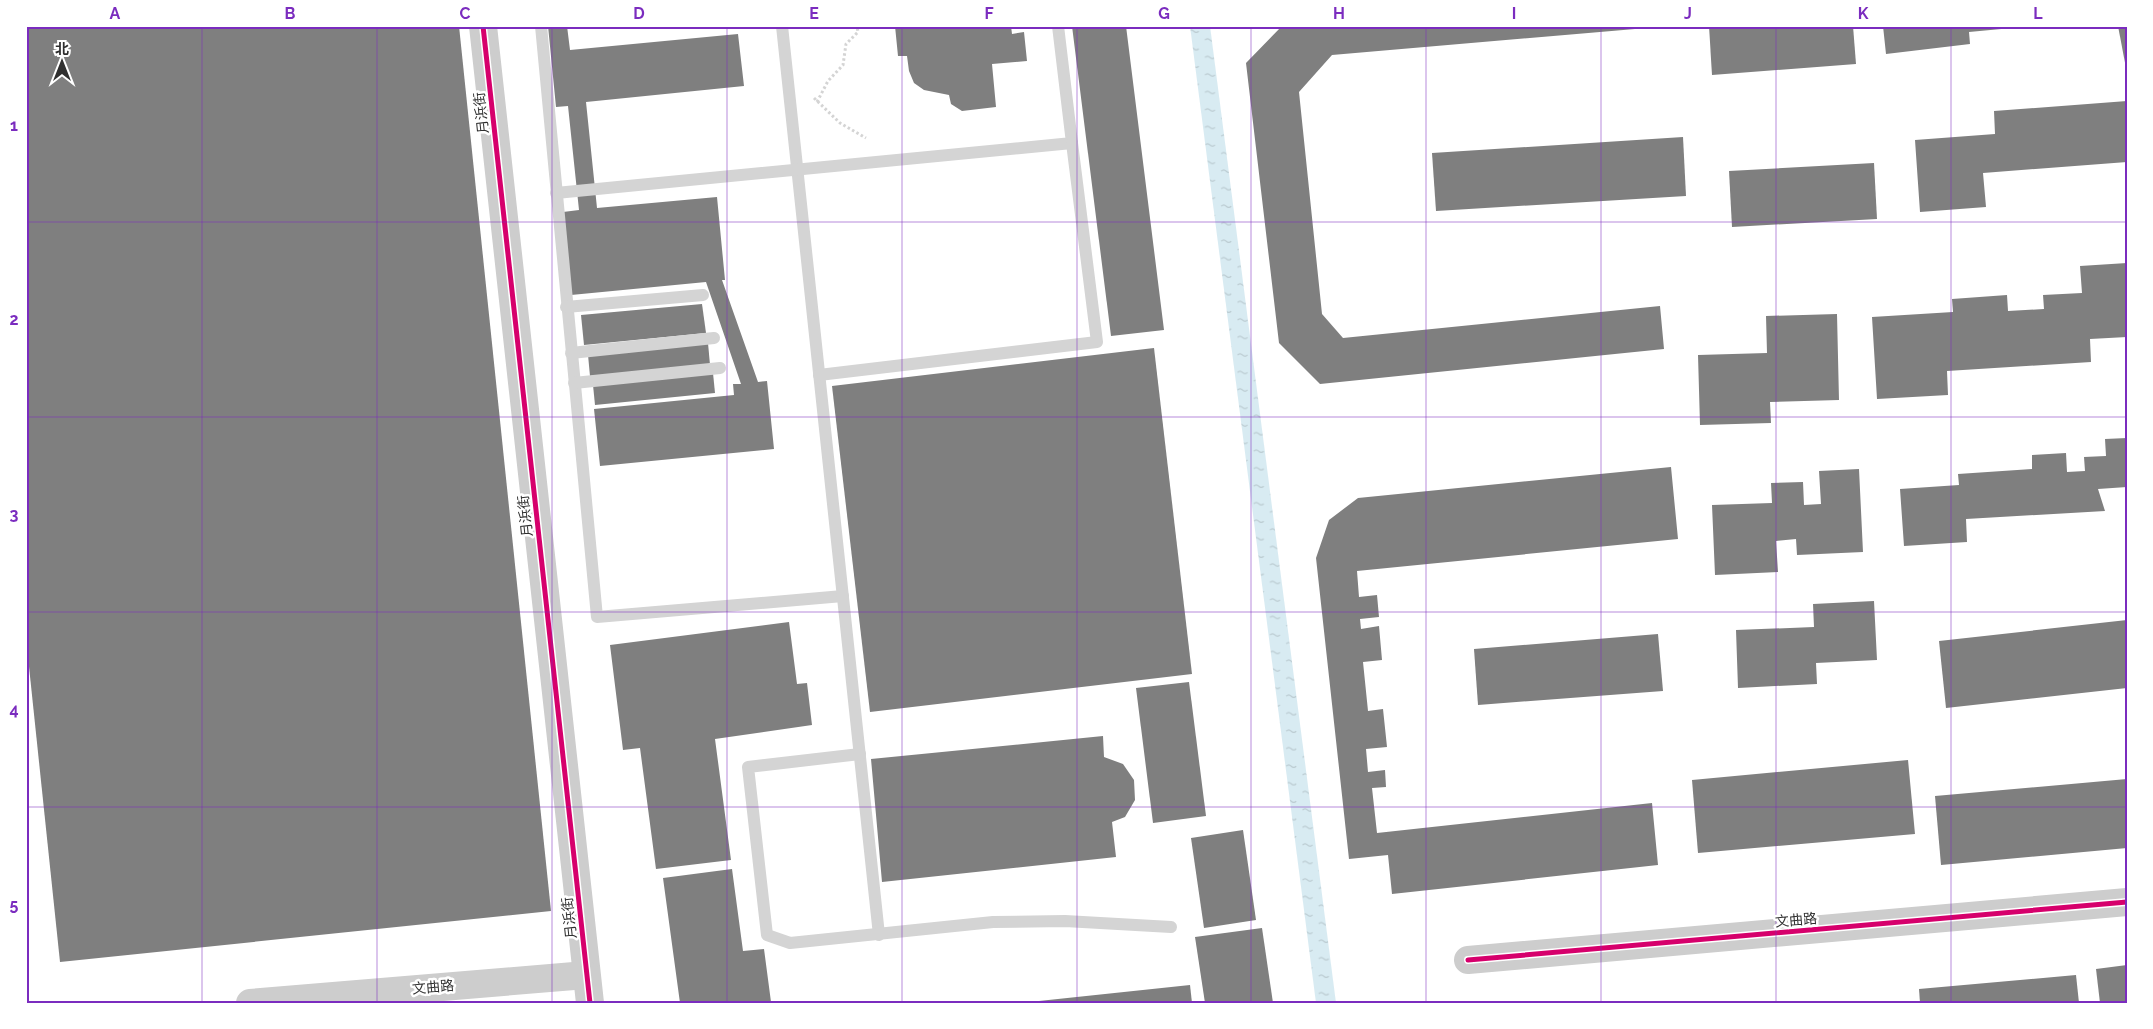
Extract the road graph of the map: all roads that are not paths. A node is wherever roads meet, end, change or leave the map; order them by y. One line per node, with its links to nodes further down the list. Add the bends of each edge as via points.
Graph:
1 (482, 26): 21 (street, 月浜街)
2 (541, 26): 7 (lane)
3 (782, 26): 6 (lane)
4 (1058, 26): 5 (lane)
5 (1072, 143): 6 (lane); 13 (lane, via 1096,342)
6 (797, 170): 7 (lane); 13 (lane)
7 (556, 193): 9 (lane)
8 (703, 295): 9 (lane)
9 (566, 307): 11 (lane)
10 (714, 338): 11 (lane)
11 (571, 353): 14 (lane)
12 (720, 368): 14 (lane)
13 (819, 375): 15 (lane)
14 (574, 383): 15 (lane, via 597,617)
15 (843, 596): 16 (lane)
16 (860, 754): 19 (lane); 19 (lane, via 748,767 767,935 790,943)
17 (2127, 902): 20 (street, 文曲路)
18 (1171, 927): 19 (lane, via 1064,921 993,922)
19 (880, 935)
20 (1468, 960)
21 (586, 975): 22 (street, 文曲路); 23 (street, 月浜街)
22 (250, 1003)
23 (590, 1003)

